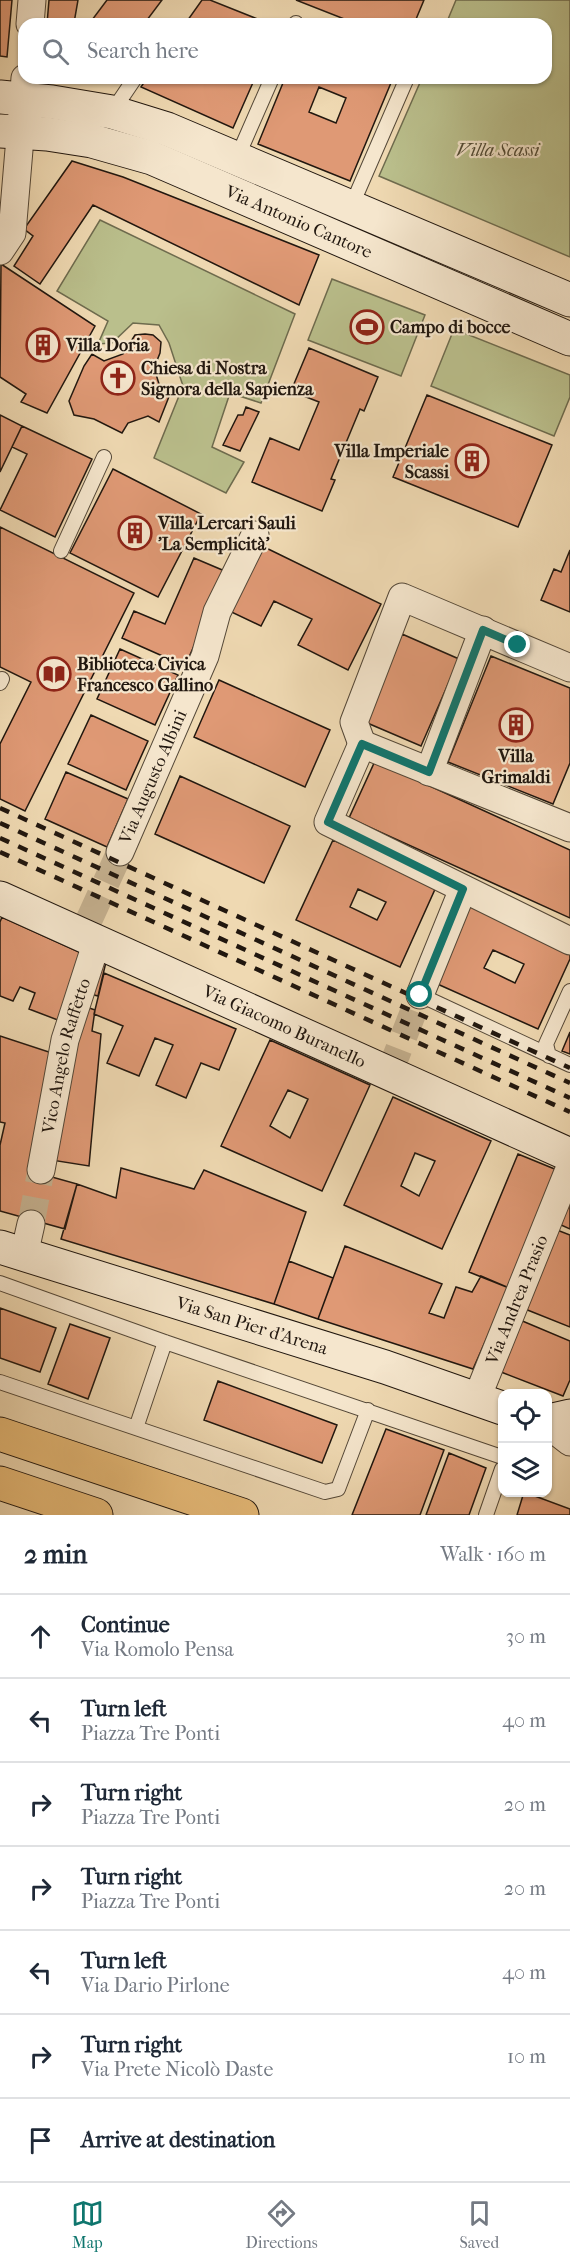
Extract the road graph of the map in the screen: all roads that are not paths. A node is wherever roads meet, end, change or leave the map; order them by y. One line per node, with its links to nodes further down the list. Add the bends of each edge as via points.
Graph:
1 (32, 0): 2 (street)
2 (30, 18)
3 (131, 84): 7 (lane)
4 (269, 84): 9 (lane)
5 (404, 84): 10 (lane)
6 (16, 91): 7 (main road, Via Antonio Cantore, via 52,102); 8 (street, Via Antonio Cantore)
7 (112, 112): 9 (main road, Via Antonio Cantore, via 167,129)
8 (10, 132): 11 (street, via 12,233); 13 (main road, Via Antonio Cantore, via 92,141 152,159)
9 (237, 158): 10 (main road, Via Antonio Cantore)
10 (351, 207): 12 (main road, Via Antonio Cantore)
11 (0, 252)
12 (570, 300)
13 (570, 339)
14 (105, 457): 16 (lane)
15 (255, 535): 22 (street, Via Augusto Albini, via 217,612 205,656)
16 (61, 551)
17 (483, 630): 18 (street); 19 (street, via 402,597 354,722); 20 (street)
18 (570, 668)
19 (362, 744): 20 (street); 23 (street, via 328,822)
20 (429, 772): 21 (street)
21 (570, 828)
22 (120, 852)
23 (463, 889): 26 (street); 28 (street)
24 (0, 898): 25 (main road, Via Giacomo Buranello)
25 (90, 932): 31 (main road, Via Giacomo Buranello); 33 (street, Vico Angelo Raffetto)
26 (570, 941)
27 (570, 991): 29 (lane, via 546,1044)
28 (420, 995): 29 (lane)
29 (549, 1056): 30 (lane)
30 (570, 1065)
31 (570, 1155)
32 (570, 1167): 38 (street, Via Andrea Prasio)
33 (41, 1170)
34 (18, 1242): 38 (main road, Via San Pier d'Arena)
35 (0, 1283): 36 (lane)
36 (165, 1342): 39 (lane); 43 (lane)
37 (0, 1382): 43 (lane)
38 (490, 1403)
39 (368, 1410): 43 (lane, via 338,1489 329,1492); 46 (lane)
40 (570, 1416): 41 (main road)
41 (552, 1422)
42 (552, 1426): 45 (street)
43 (136, 1428)
44 (0, 1434): 50 (highway)
45 (570, 1442)
46 (498, 1456)
47 (498, 1480): 51 (lane)
48 (0, 1483): 49 (highway)
49 (96, 1515)
50 (242, 1515)
51 (486, 1515)

